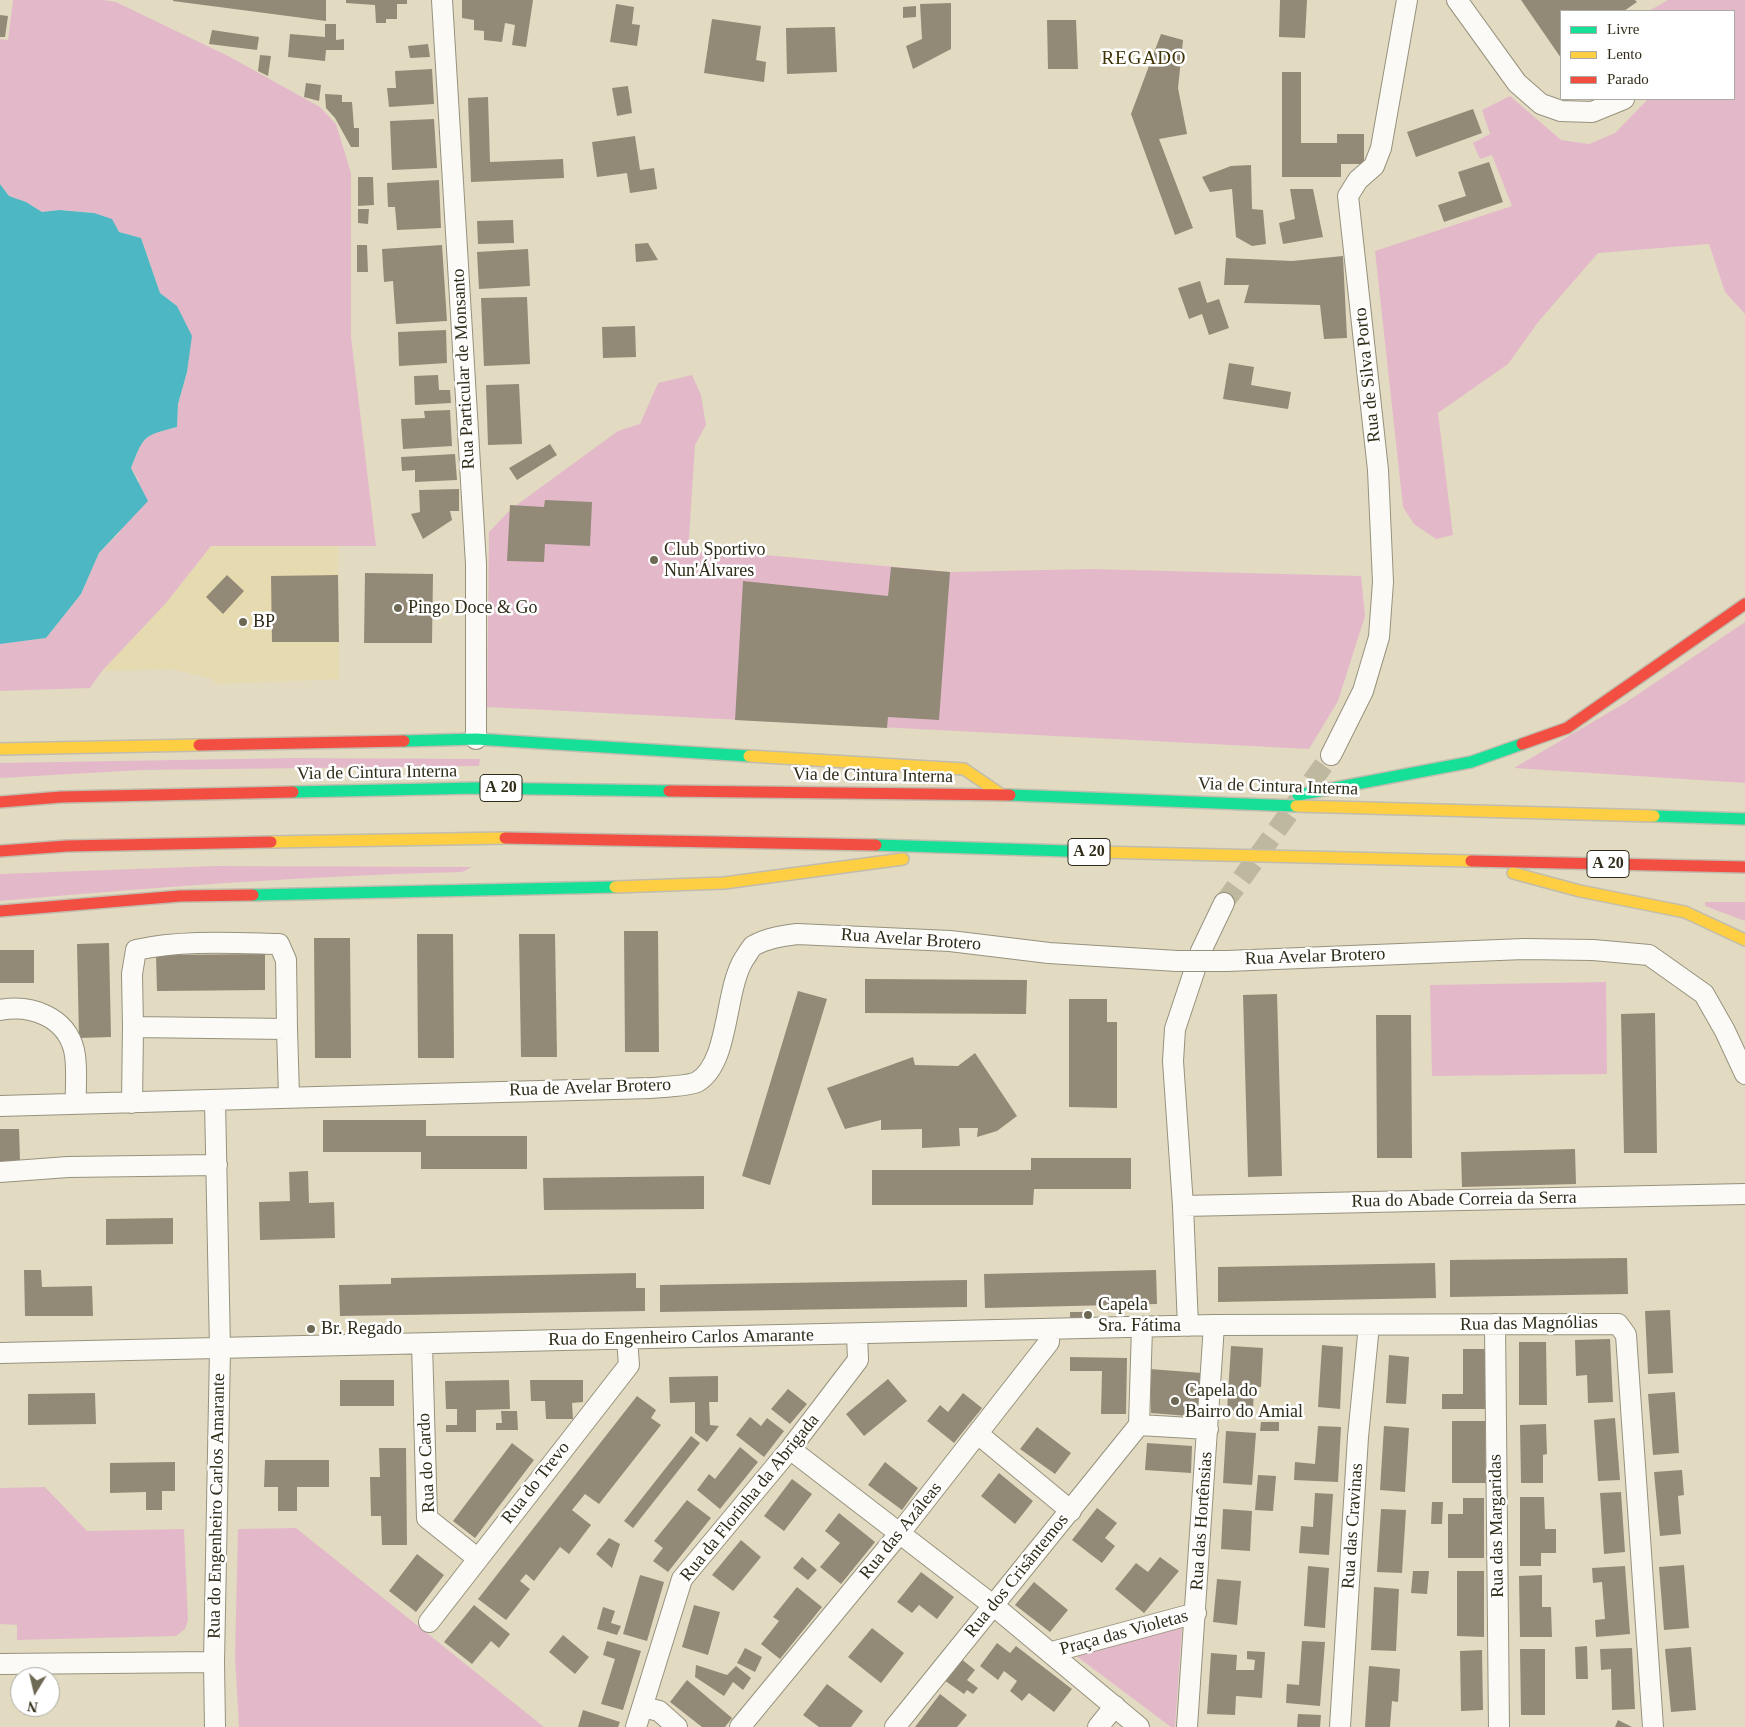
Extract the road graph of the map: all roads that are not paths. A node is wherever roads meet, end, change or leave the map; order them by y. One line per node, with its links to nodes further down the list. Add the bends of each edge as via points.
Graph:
1 (442, 0): 6 (street, Rua Particular de Monsanto, via 476,564)
2 (1407, 0): 8 (street, Rua de Silva Porto, via 1381,148 1374,166 1358,180 1348,196 1378,470 1383,582 1380,637 1363,690)
3 (1458, 0): 4 (street, via 1517,83 1541,104 1561,111 1592,112)
4 (1622, 100)
5 (1745, 604): 11 (highway, via 1567,728 1471,762)
6 (476, 739): 7 (highway); 9 (highway, via 964,769)
7 (0, 748)
8 (1331, 755)
9 (1002, 795): 10 (highway, Via de Cintura Interna / A 20, via 476,788); 11 (highway, Via de Cintura Interna / A 20)
10 (0, 802)
11 (1250, 805): 12 (highway, Via de Cintura Interna / A 20)
12 (1745, 819)
13 (969, 849): 14 (highway, A 20, via 476,837 67,846); 15 (highway, A 20); 18 (highway, via 724,884 523,891 180,896)
14 (0, 851)
15 (1470, 862): 16 (highway, A 20); 20 (highway, via 1580,891 1685,912)
16 (1745, 867)
17 (1224, 903): 33 (street, via 1201,952 1176,1029 1173,1061)
18 (0, 911)
19 (823, 934): 24 (street, Rua Avelar Brotero, bridge, via 1177,960 1227,961 1524,949 1648,955 1704,994); 25 (street, Rua de Avelar Brotero, via 774,937 752,947 738,968 714,1063 697,1082 651,1088)
20 (1745, 940)
21 (0, 1010): 28 (street, via 10,1008 42,1013 64,1027 74,1050)
22 (133, 1027): 23 (street); 23 (street, via 132,974 136,950 159,945 279,944 286,960); 27 (street)
23 (287, 1029): 25 (street)
24 (1745, 1074)
25 (289, 1096): 26 (street, Rua de Avelar Brotero)
26 (215, 1101): 27 (street, Rua de Avelar Brotero); 30 (street, Rua do Engenheiro Carlos Amarante)
27 (132, 1103): 28 (street, Rua de Avelar Brotero)
28 (76, 1104): 29 (street, Rua de Avelar Brotero)
29 (0, 1106)
30 (217, 1165): 31 (street, via 68,1167); 43 (street, Rua do Engenheiro Carlos Amarante)
31 (0, 1172)
32 (1745, 1194): 33 (street, Rua do Abade Correia da Serra)
33 (1183, 1206): 37 (street)
34 (1495, 1324): 36 (street, Rua das Magnólias); 69 (street, Rua das Margaridas); 70 (street, Rua das Magnólias, via 1610,1323 1618,1324 1626,1335)
35 (1214, 1325): 36 (street, Rua das Magnólias); 37 (street, Rua das Magnólias); 46 (street, Rua das Hortênsias)
36 (1368, 1325): 68 (street, Rua das Cravinas)
37 (1188, 1326): 38 (street, Rua do Engenheiro Carlos Amarante)
38 (1142, 1327): 39 (street, Rua do Engenheiro Carlos Amarante); 45 (street)
39 (1049, 1329): 40 (street, Rua do Engenheiro Carlos Amarante); 47 (street, Rua das Azáleas, via 1050,1342)
40 (857, 1334): 41 (street, Rua do Engenheiro Carlos Amarante); 48 (street, Rua da Florinha da Abrigada, via 858,1360)
41 (627, 1339): 42 (street, Rua do Engenheiro Carlos Amarante); 51 (street, Rua do Trevo, via 629,1365)
42 (422, 1344): 43 (street, Rua do Engenheiro Carlos Amarante); 51 (street, Rua do Cardo, via 427,1518)
43 (220, 1349): 44 (street, Rua do Engenheiro Carlos Amarante); 56 (street, Rua do Engenheiro Carlos Amarante)
44 (0, 1354)
45 (1139, 1425): 46 (street); 49 (street, Rua dos Crisântemos)
46 (1208, 1428): 53 (street, Rua das Hortênsias)
47 (978, 1434): 49 (street); 50 (street, Rua das Azáleas)
48 (790, 1449): 50 (street); 58 (street, Rua da Florinha da Abrigada, via 682,1579)
49 (1071, 1511): 52 (street, Rua dos Crisântemos)
50 (899, 1534): 52 (street); 63 (street, Rua das Azáleas)
51 (477, 1558): 54 (street, Rua do Trevo)
52 (994, 1606): 55 (street); 64 (street, Rua dos Crisântemos)
53 (1196, 1613): 55 (street, Praça das Violetas); 67 (street, Praça das Violetas)
54 (429, 1622)
55 (1052, 1652): 59 (street, Praça das Violetas)
56 (214, 1662): 57 (street); 60 (street, Rua do Engenheiro Carlos Amarante)
57 (0, 1664)
58 (643, 1706): 61 (street, Rua da Florinha da Abrigada); 62 (street, via 659,1712)
59 (1115, 1706): 65 (street); 66 (street, Praça das Violetas)
60 (215, 1727)
61 (636, 1727)
62 (677, 1727)
63 (740, 1727)
64 (895, 1727)
65 (1098, 1727)
66 (1140, 1727)
67 (1187, 1727)
68 (1340, 1727)
69 (1500, 1727)
70 (1653, 1727)

